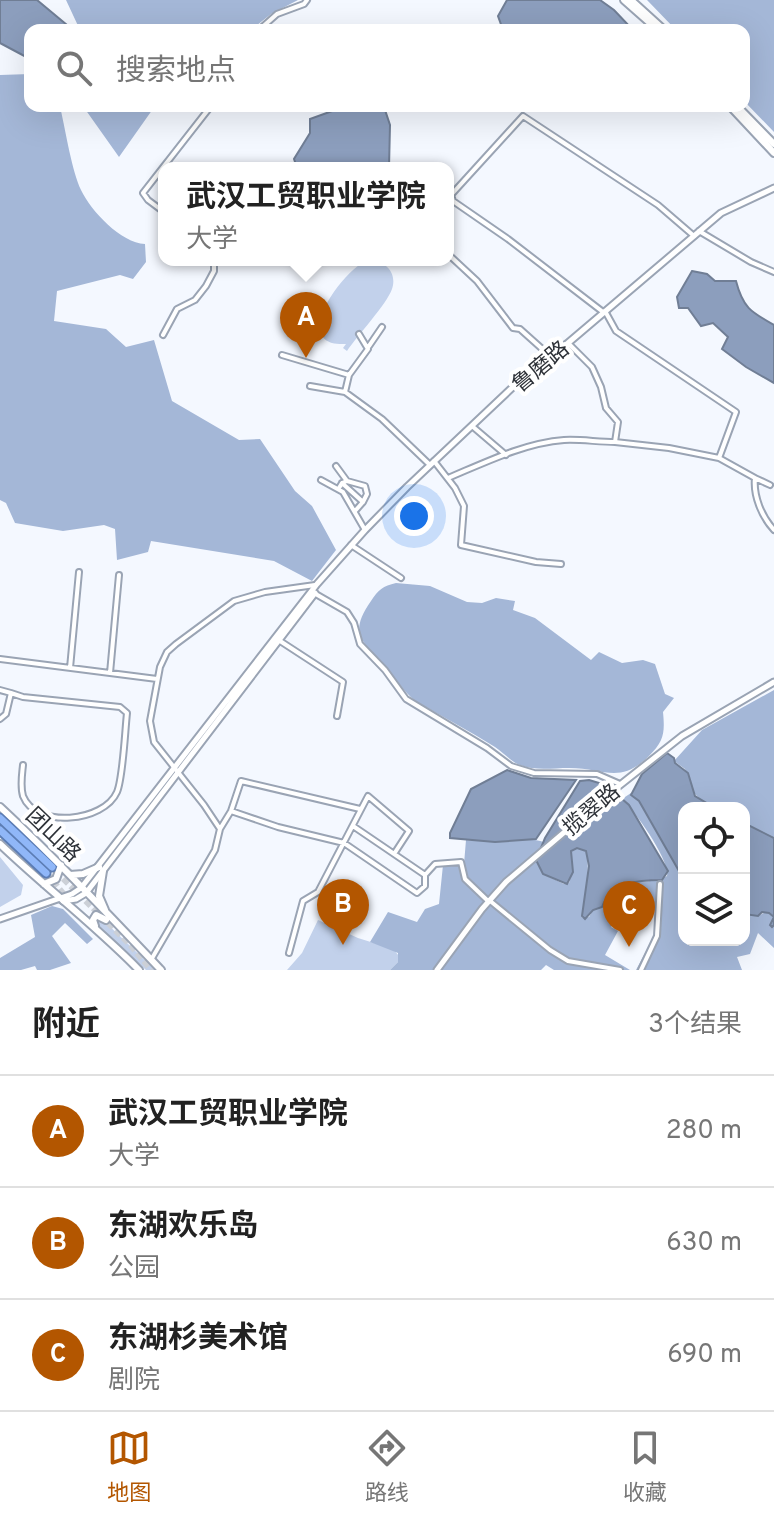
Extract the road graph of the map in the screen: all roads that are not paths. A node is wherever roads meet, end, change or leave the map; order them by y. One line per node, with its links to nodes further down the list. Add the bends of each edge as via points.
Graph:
1 (307, 0): 4 (street)
2 (624, 0): 5 (main road)
3 (631, 0): 6 (main road)
4 (266, 24)
5 (654, 24)
6 (655, 24)
7 (206, 112): 12 (street)
8 (736, 112): 11 (main road)
9 (743, 112): 10 (main road)
10 (774, 144)
11 (774, 153)
12 (167, 162)
13 (158, 174): 17 (street, via 143,193)
14 (774, 188): 18 (street, 鲁磨路, via 721,213)
15 (454, 192): 19 (street, via 523,116 658,205)
16 (454, 202): 23 (street)
17 (158, 208)
18 (699, 231): 19 (street, 鲁磨路); 22 (street)
19 (694, 236): 23 (street, 鲁磨路)
20 (454, 260): 30 (street, via 513,328)
21 (214, 266): 26 (street, via 206,286 195,300 177,309)
22 (774, 272)
23 (604, 312): 27 (street, 鲁磨路); 37 (street, via 616,331 736,412)
24 (382, 327): 28 (street)
25 (359, 334): 28 (street)
26 (163, 335)
27 (568, 343): 30 (street, 鲁磨路); 35 (street, via 592,367 603,403 618,422)
28 (368, 349): 31 (street)
29 (282, 355): 31 (street)
30 (549, 355): 34 (street, 鲁磨路)
31 (349, 375): 33 (street)
32 (310, 386): 33 (street)
33 (345, 392): 38 (street)
34 (472, 426): 36 (street); 38 (street, 鲁磨路)
35 (615, 442): 36 (street, via 566,440); 37 (street)
36 (506, 455): 40 (street)
37 (719, 458): 41 (street)
38 (432, 463): 40 (street); 47 (street, 鲁磨路)
39 (336, 466): 43 (street)
40 (447, 478): 50 (street, via 465,509 461,545)
41 (755, 478): 44 (street); 48 (street, via 753,490)
42 (321, 480): 43 (street)
43 (343, 484): 45 (street); 45 (street, via 365,486); 46 (street)
44 (770, 485)
45 (363, 502): 46 (street)
46 (355, 511): 47 (street)
47 (365, 530): 49 (street, 鲁磨路)
48 (774, 530)
49 (351, 545): 52 (street, 鲁磨路); 54 (street)
50 (561, 564)
51 (79, 572): 59 (street)
52 (329, 572): 55 (street, 鲁磨路); 56 (street, 鲁磨路)
53 (119, 575): 60 (street)
54 (401, 578)
55 (317, 584): 56 (street, 鲁磨路); 61 (street, via 234,601 167,652)
56 (313, 593): 57 (street, 鲁磨路); 69 (street, via 347,612 360,644 401,695 511,766 534,773 590,772 604,775)
57 (277, 639): 65 (street, via 343,682); 68 (street, 鲁磨路)
58 (0, 659): 59 (street)
59 (70, 668): 60 (street)
60 (110, 673): 61 (street)
61 (157, 679): 68 (street, via 151,730 154,742)
62 (774, 682): 69 (street, 揽翠路, via 682,736)
63 (0, 690): 64 (street)
64 (11, 693): 66 (street); 67 (street, via 120,707 127,713 118,792 96,811 66,818 44,816 24,799)
65 (337, 716)
66 (0, 719)
67 (23, 765)
68 (177, 769): 75 (street); 81 (street, 鲁磨路)
69 (617, 787): 88 (street, 揽翠路)
70 (0, 807): 80 (main road, 团山路)
71 (360, 809): 72 (street, via 241,781); 74 (street); 79 (street, via 368,796 409,831)
72 (231, 811): 75 (street); 77 (street)
73 (0, 818): 76 (highway, 团山路, via 49,870)
74 (353, 826): 77 (street); 79 (street)
75 (220, 829): 93 (street, via 215,850)
76 (0, 830)
77 (344, 843): 83 (street, via 417,893 425,886); 92 (street, via 318,892 303,901)
78 (0, 844): 84 (main road, 团山路)
79 (394, 854): 83 (street)
80 (61, 864): 82 (main road, 团山路); 84 (main road, via 56,879)
81 (101, 869): 82 (main road); 86 (street, 鲁磨路); 90 (main road, via 99,900)
82 (70, 875): 86 (main road, 团山路)
83 (425, 875): 88 (street, via 435,864 461,862 465,879)
84 (41, 882): 87 (main road, 团山路)
85 (660, 884): 98 (street, via 657,936)
86 (83, 891): 87 (street); 90 (main road, 团山路)
87 (62, 899): 89 (street); 91 (main road, 团山路)
88 (489, 901): 96 (street, 揽翠路); 97 (street, via 568,961)
89 (0, 919)
90 (116, 925): 91 (main road, via 97,914 93,920); 93 (main road, 团山路)
91 (98, 930): 94 (main road, 团山路)
92 (289, 953)
93 (151, 960): 95 (main road, 团山路)
94 (139, 970)
95 (161, 970)
96 (437, 970)
97 (620, 970)
98 (641, 970)

